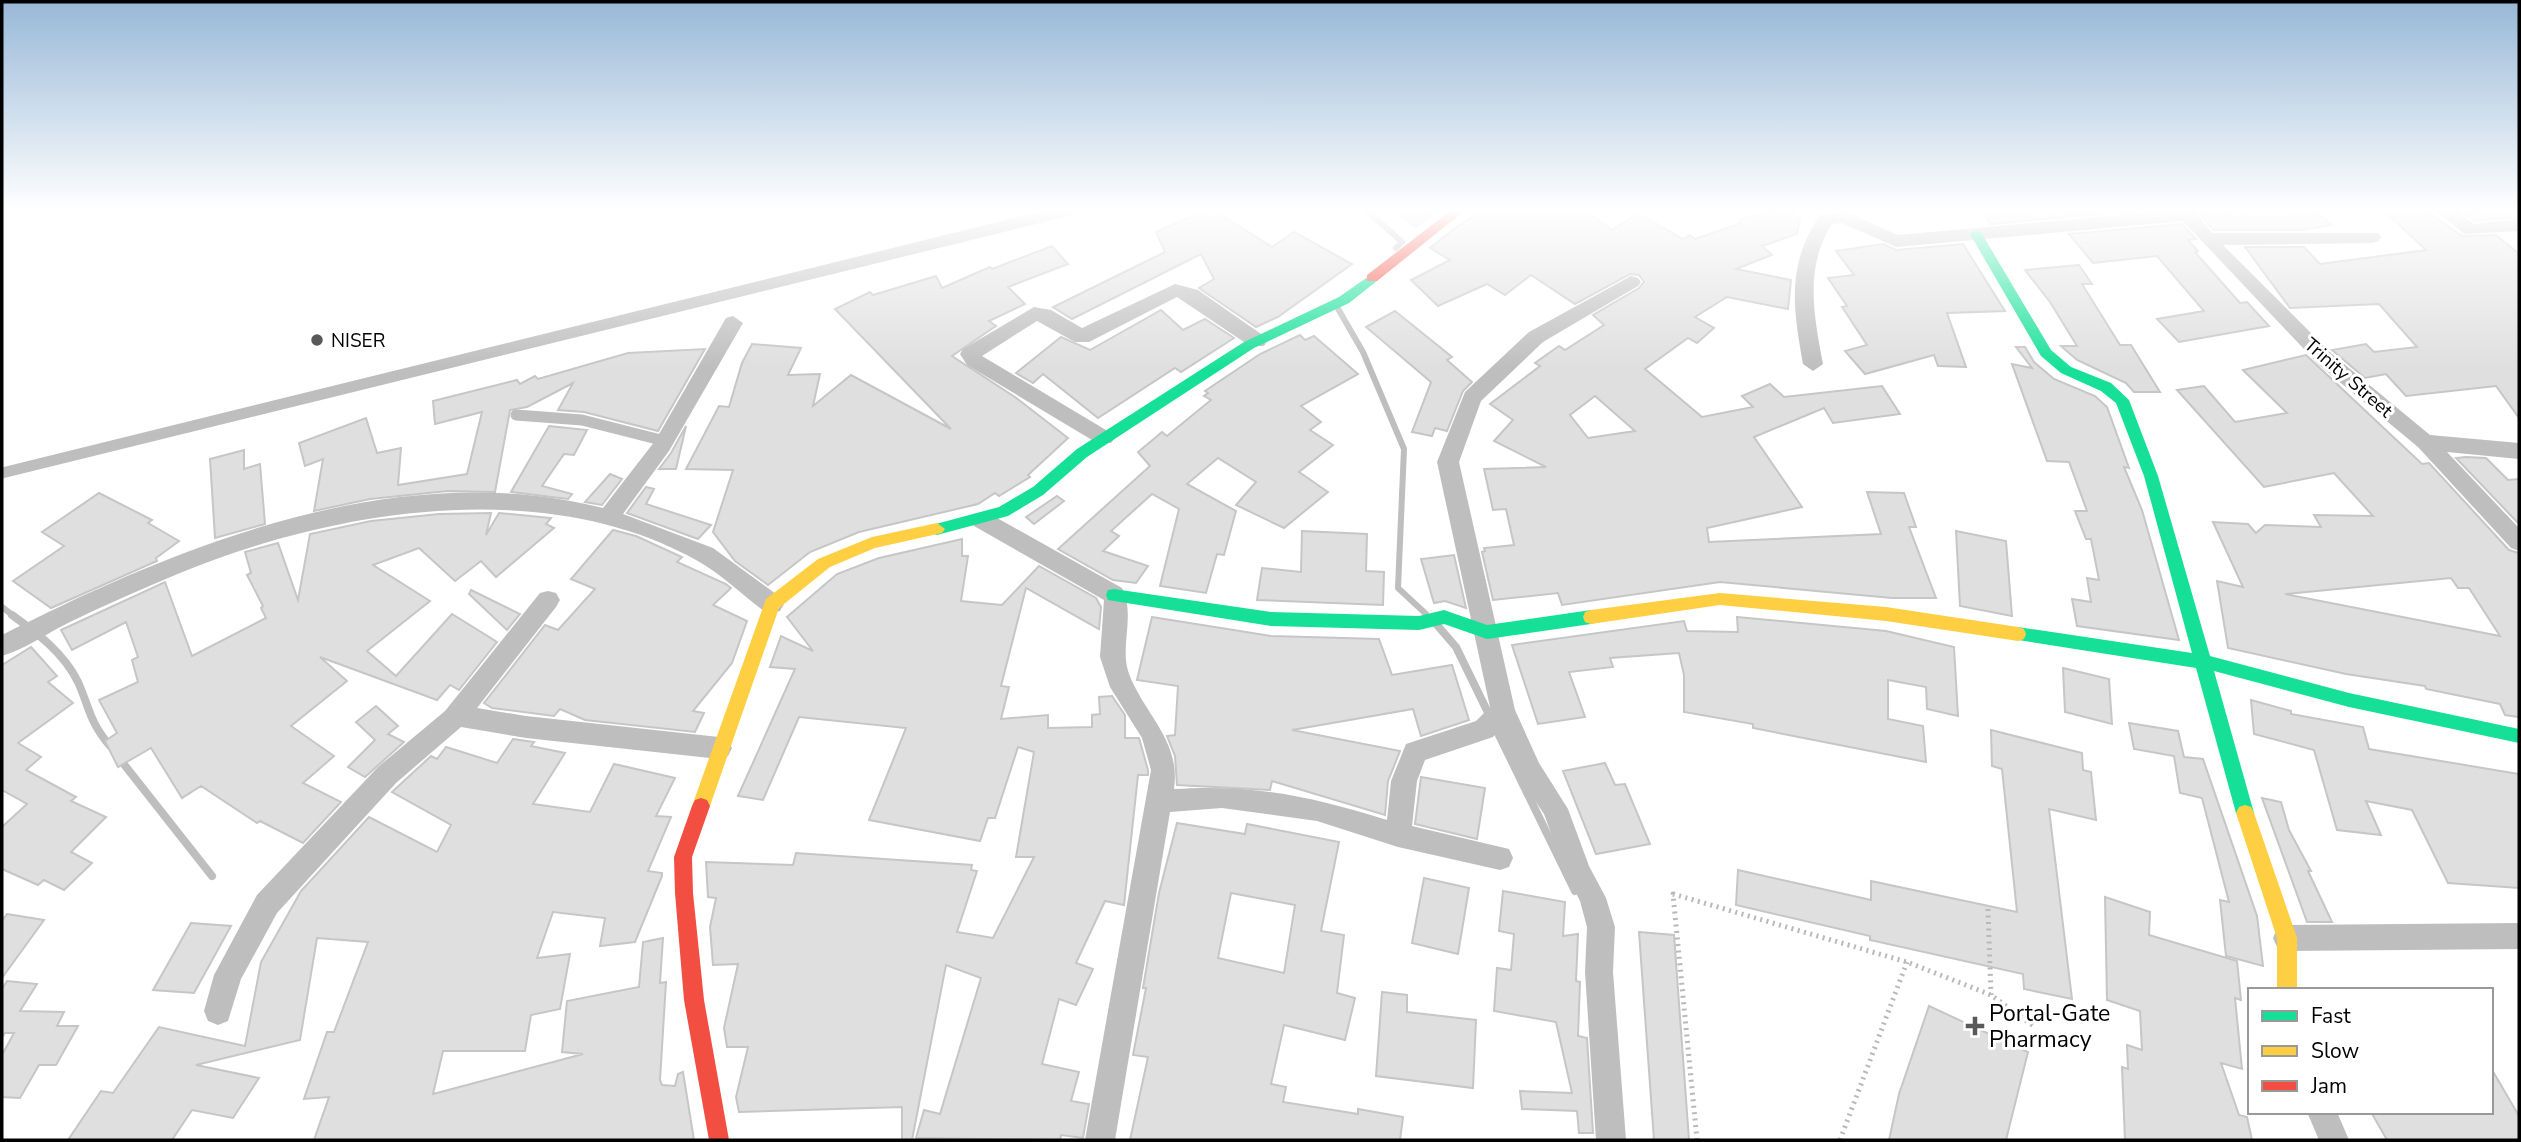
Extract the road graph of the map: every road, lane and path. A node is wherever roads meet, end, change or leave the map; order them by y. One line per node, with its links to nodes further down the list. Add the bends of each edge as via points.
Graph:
1 (862, 261): 15 (lane)
2 (1392, 261): 8 (street, via 1337,303)
3 (1805, 261): 9 (street, via 1804,312)
4 (1992, 261): 24 (street, via 2057,367 2115,391 2122,400 2151,475)
5 (2229, 261): 13 (street, Trinity Street, via 2325,359)
6 (1631, 282): 22 (street, via 1536,337 1472,397 1448,461)
7 (733, 323): 12 (street)
8 (1257, 341): 11 (street); 11 (street, via 1191,295 1175,290 1082,337 1034,314 970,354)
9 (1813, 364)
10 (516, 415): 12 (lane, via 582,420)
11 (1104, 438): 17 (street, via 1038,491)
12 (665, 441): 16 (street)
13 (2425, 442): 14 (street); 18 (street, Trinity Street)
14 (2519, 452)
15 (2, 473)
16 (608, 518): 21 (street, via 697,550); 23 (street, via 540,503 457,502 370,511 254,538 74,608)
17 (982, 520): 19 (street); 21 (street, via 872,543 824,563)
18 (2519, 542)
19 (1114, 595): 22 (street, via 1271,619 1419,623 1444,617); 29 (street, via 1112,657 1119,680 1153,735 1164,769)
20 (548, 600): 25 (street)
21 (772, 604): 28 (street)
22 (1487, 632): 24 (street, via 1743,599 1899,616); 26 (street)
23 (2, 646)
24 (2205, 662): 27 (street, via 2349,700); 34 (street, via 2231,771)
25 (454, 718): 28 (street); 38 (street, via 387,775 267,904 228,975)
26 (1495, 718): 30 (street, via 1415,751 1404,781); 43 (street, via 1555,809 1601,927 1599,972)
27 (2519, 736)
28 (719, 748): 41 (street, via 683,857 691,979)
29 (1157, 801): 30 (street, via 1222,797 1317,809); 42 (street)
30 (1398, 835): 31 (street)
31 (1500, 858)
32 (1988, 909): 37 (path)
33 (2519, 936): 34 (street)
34 (2287, 938): 36 (street)
35 (1907, 962): 37 (path); 44 (path, via 1673,894); 45 (path)
36 (2287, 988)
37 (1991, 995): 39 (path)
38 (218, 1011)
39 (2035, 1027)
40 (2323, 1114): 46 (street)
41 (719, 1140)
42 (1100, 1140)
43 (1611, 1140)
44 (1697, 1140)
45 (1840, 1140)
46 (2334, 1140)

